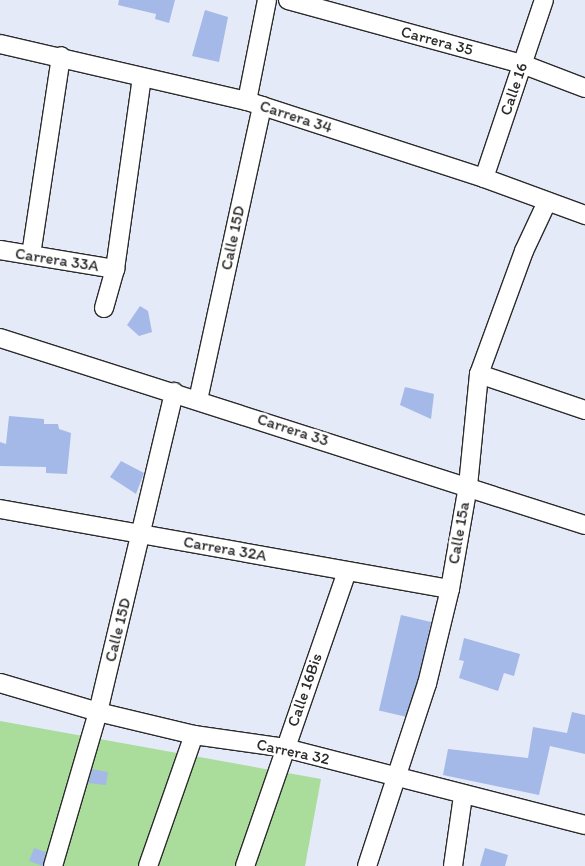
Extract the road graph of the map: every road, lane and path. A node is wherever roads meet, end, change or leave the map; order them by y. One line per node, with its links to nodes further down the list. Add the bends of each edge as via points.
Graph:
1 (267, 0): 9 (street, Calle 15D)
2 (288, 0): 6 (street, Carrera 35)
3 (544, 0): 6 (street, Calle 16)
4 (0, 44): 5 (street, Carrera 34)
5 (61, 56): 7 (street, Carrera 34); 14 (street)
6 (522, 64): 8 (street, Carrera 35); 10 (street, Calle 16)
7 (142, 78): 9 (street, Carrera 34); 15 (street)
8 (585, 88)
9 (254, 104): 10 (street, Carrera 34); 20 (street, Calle 15D)
10 (484, 178): 11 (street, Carrera 34)
11 (547, 202): 12 (street, Carrera 34); 18 (street, Calle 15a, via 524,251)
12 (585, 215)
13 (0, 250): 14 (street, Carrera 33A)
14 (31, 255): 15 (street, Carrera 33A)
15 (115, 269): 16 (street)
16 (104, 308)
17 (0, 338): 19 (street, Carrera 33)
18 (479, 374): 21 (street); 22 (street, Calle 15a)
19 (174, 392): 20 (street, Carrera 33); 25 (street, Calle 15D)
20 (198, 400): 22 (street, Carrera 33)
21 (585, 409)
22 (468, 486): 24 (street, Carrera 33); 27 (street, Calle 15a)
23 (0, 509): 25 (street, Carrera 32A)
24 (585, 525)
25 (142, 534): 26 (street, Carrera 32A); 29 (street, Calle 15D)
26 (346, 571): 27 (street, Carrera 32A); 31 (street, Calle 16Bis)
27 (450, 590): 32 (street, Calle 15a, via 427,684)
28 (0, 683): 29 (street, Carrera 32)
29 (98, 712): 30 (street, Carrera 32); 35 (street, Calle 15D)
30 (194, 735): 31 (street, Carrera 32); 36 (street)
31 (286, 748): 32 (street, Carrera 32); 37 (street, Calle 16Bis)
32 (398, 777): 33 (street, Carrera 32); 38 (street, Calle 15a)
33 (463, 796): 34 (street, Carrera 32); 39 (street)
34 (585, 825)
35 (53, 866)
36 (148, 866)
37 (245, 866)
38 (367, 866)
39 (454, 866)

